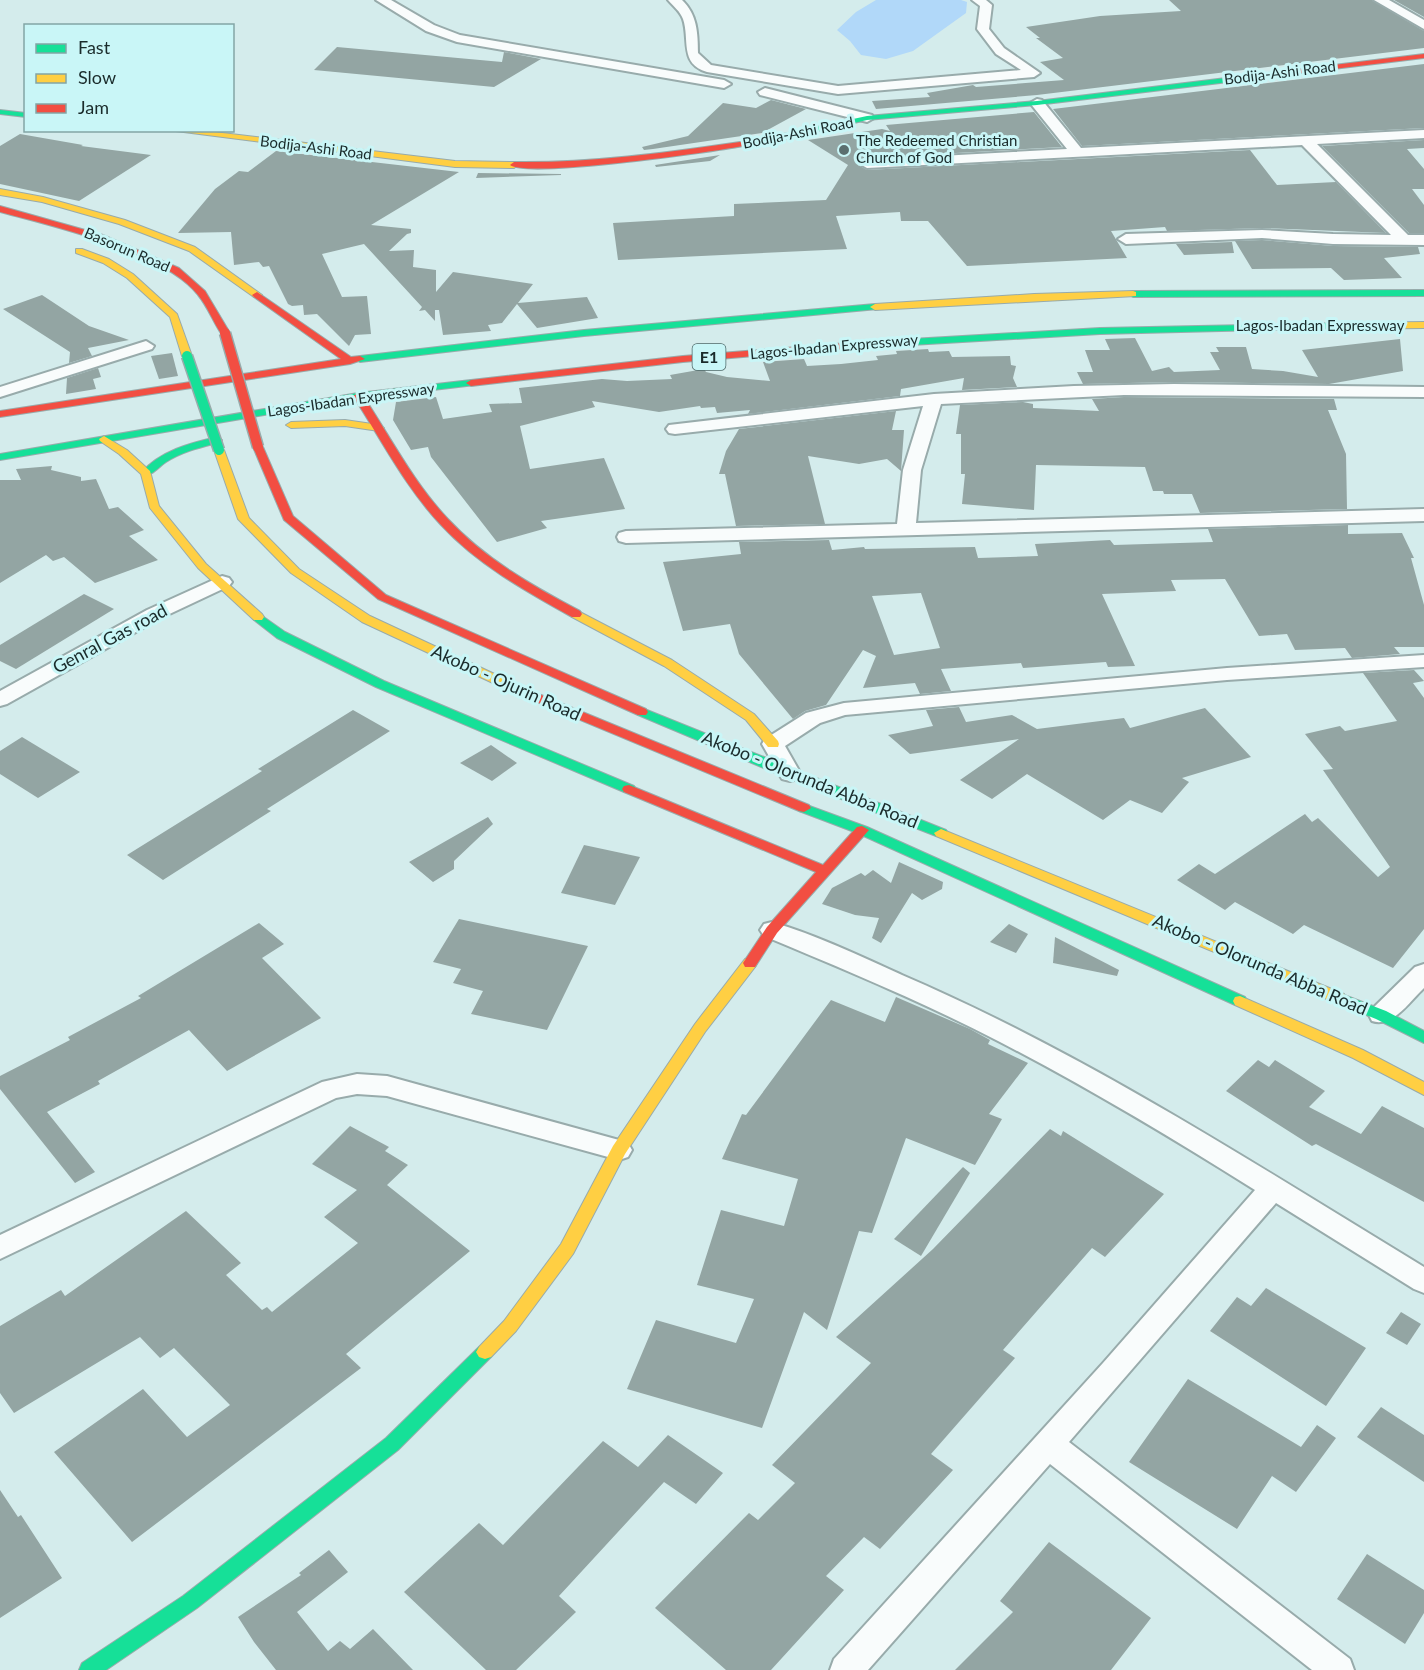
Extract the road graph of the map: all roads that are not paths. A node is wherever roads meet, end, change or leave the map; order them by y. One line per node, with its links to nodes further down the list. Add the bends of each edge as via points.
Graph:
1 (381, 0): 10 (street, via 430,28 457,38 745,87)
2 (674, 0): 3 (street, via 684,6 692,29 692,54 707,68 838,90 1034,74 1000,51 983,29 986,5)
3 (978, 0)
4 (1380, 0): 5 (street)
5 (1424, 25)
6 (1424, 56): 7 (main road, Bodija-Ashi Road)
7 (1037, 103): 10 (main road, Bodija-Ashi Road); 14 (street)
8 (0, 112): 9 (main road)
9 (24, 115)
10 (867, 118): 11 (main road, Bodija-Ashi Road, via 775,139 563,166 455,164)
11 (189, 132)
12 (1424, 134): 13 (street)
13 (1306, 141): 14 (street); 19 (street)
14 (1077, 153): 15 (street)
15 (867, 164)
16 (0, 192): 25 (main road, via 122,222 192,249)
17 (0, 209): 34 (main road, Basorun Road, bridge, via 106,239 182,274 216,312)
18 (1126, 239): 19 (street, via 1262,234)
19 (1404, 240): 20 (street)
20 (1424, 240)
21 (69, 247): 35 (main road, Basorun Road, bridge, via 106,261 130,276 174,316)
22 (1424, 293): 25 (main road, Lagos-Ibadan Expressway / E1, via 1284,292 979,300 582,333)
23 (1424, 325): 28 (main road, Lagos-Ibadan Expressway / E1, via 997,334 683,359)
24 (146, 346): 26 (street)
25 (350, 361): 30 (main road, Lagos-Ibadan Expressway / E1)
26 (0, 392)
27 (1424, 392): 29 (street, via 1238,388)
28 (358, 396): 31 (main road); 33 (main road, Lagos-Ibadan Expressway / E1)
29 (934, 399): 32 (street); 39 (street, via 912,470)
30 (0, 414)
31 (379, 428): 37 (main road, via 326,423 268,429 181,447); 44 (main road, via 430,505 469,546 516,582 668,663 750,717)
32 (675, 429)
33 (104, 439): 36 (main road, Lagos-Ibadan Expressway / E1); 37 (main road)
34 (258, 447): 45 (main road, Akobo - Olorunda Abba Road, via 288,518 382,597)
35 (219, 450): 46 (main road, Akobo - Ojurin Road, via 244,519 296,571 366,620 538,699)
36 (0, 457)
37 (146, 473): 41 (main road, via 154,506 202,566)
38 (1424, 515): 39 (street)
39 (906, 527): 40 (street)
40 (626, 537)
41 (222, 582): 43 (street, Genral Gas road, via 154,614); 47 (main road, via 246,608 281,634 380,684)
42 (1424, 661): 44 (street, via 878,704 813,718)
43 (0, 700)
44 (773, 744): 45 (street)
45 (790, 774): 50 (main road, Akobo - Olorunda Abba Road)
46 (862, 830): 47 (main road); 52 (main road, Akobo - Olorunda Abba Road, via 1358,1054)
47 (823, 870): 48 (main road)
48 (772, 930): 53 (main road, via 700,1028); 54 (street, via 902,984 1042,1052)
49 (1424, 973): 50 (street)
50 (1381, 1015): 51 (main road, Akobo - Olorunda Abba Road)
51 (1424, 1038)
52 (1424, 1089)
53 (619, 1150): 55 (street, via 387,1086 348,1086 331,1089); 58 (main road, via 567,1249 510,1326 457,1382 392,1444 264,1545 190,1602)
54 (1272, 1189): 56 (street); 57 (street)
55 (0, 1248)
56 (1424, 1281)
57 (1048, 1444): 59 (street); 60 (street)
58 (89, 1670)
59 (846, 1670)
60 (1338, 1670)

